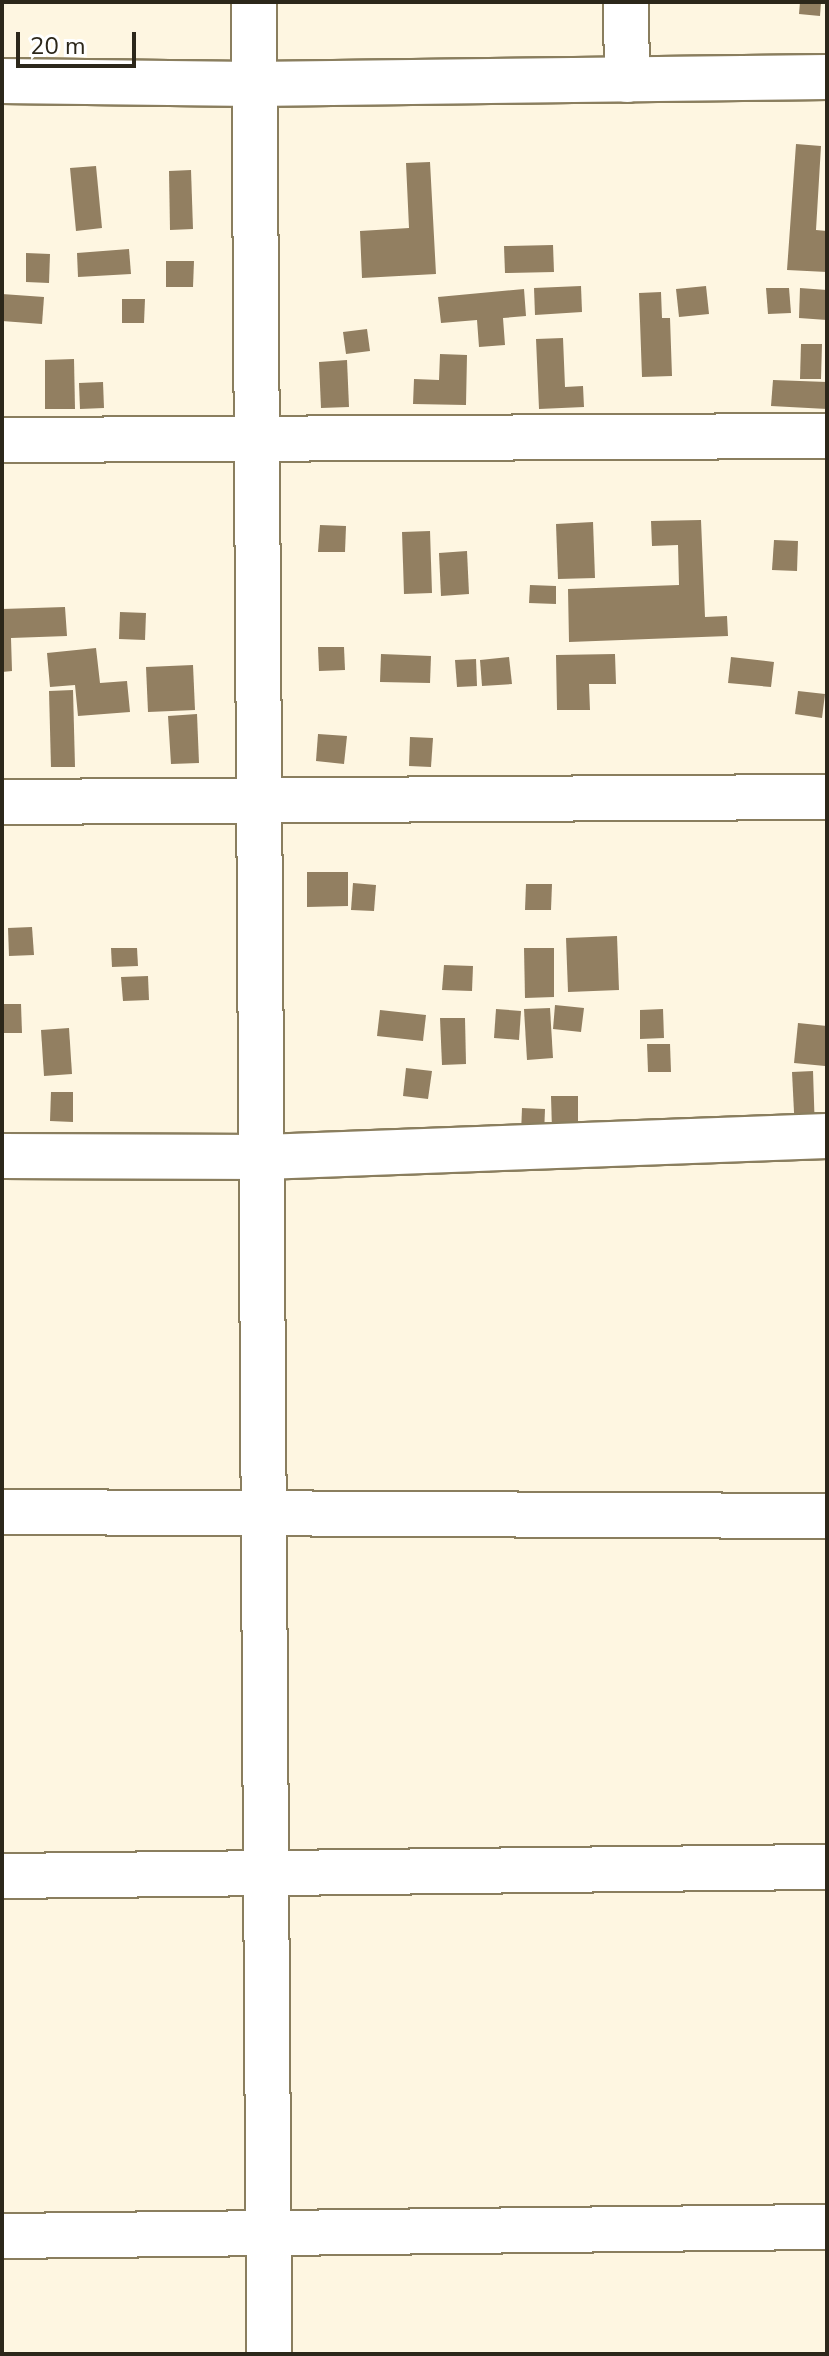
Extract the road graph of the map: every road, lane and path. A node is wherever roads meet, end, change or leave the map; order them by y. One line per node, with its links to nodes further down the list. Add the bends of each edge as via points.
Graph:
1 (254, 2): 6 (street)
2 (626, 2): 4 (street)
3 (827, 77): 4 (street)
4 (627, 80): 6 (street)
5 (2, 81): 6 (street)
6 (253, 84): 8 (street)
7 (827, 436): 8 (street)
8 (258, 438): 9 (street); 11 (street)
9 (2, 440)
10 (827, 797): 11 (street)
11 (262, 801): 12 (street); 15 (street)
12 (2, 802)
13 (827, 1136): 15 (street)
14 (2, 1156): 15 (street)
15 (264, 1157): 16 (street)
16 (265, 1510): 17 (street); 18 (street); 20 (street)
17 (2, 1512)
18 (827, 1516)
19 (827, 1867): 20 (street)
20 (267, 1874): 21 (street); 23 (street)
21 (2, 1876)
22 (827, 2227): 23 (street)
23 (268, 2235): 24 (street); 25 (street)
24 (2, 2236)
25 (269, 2354)

